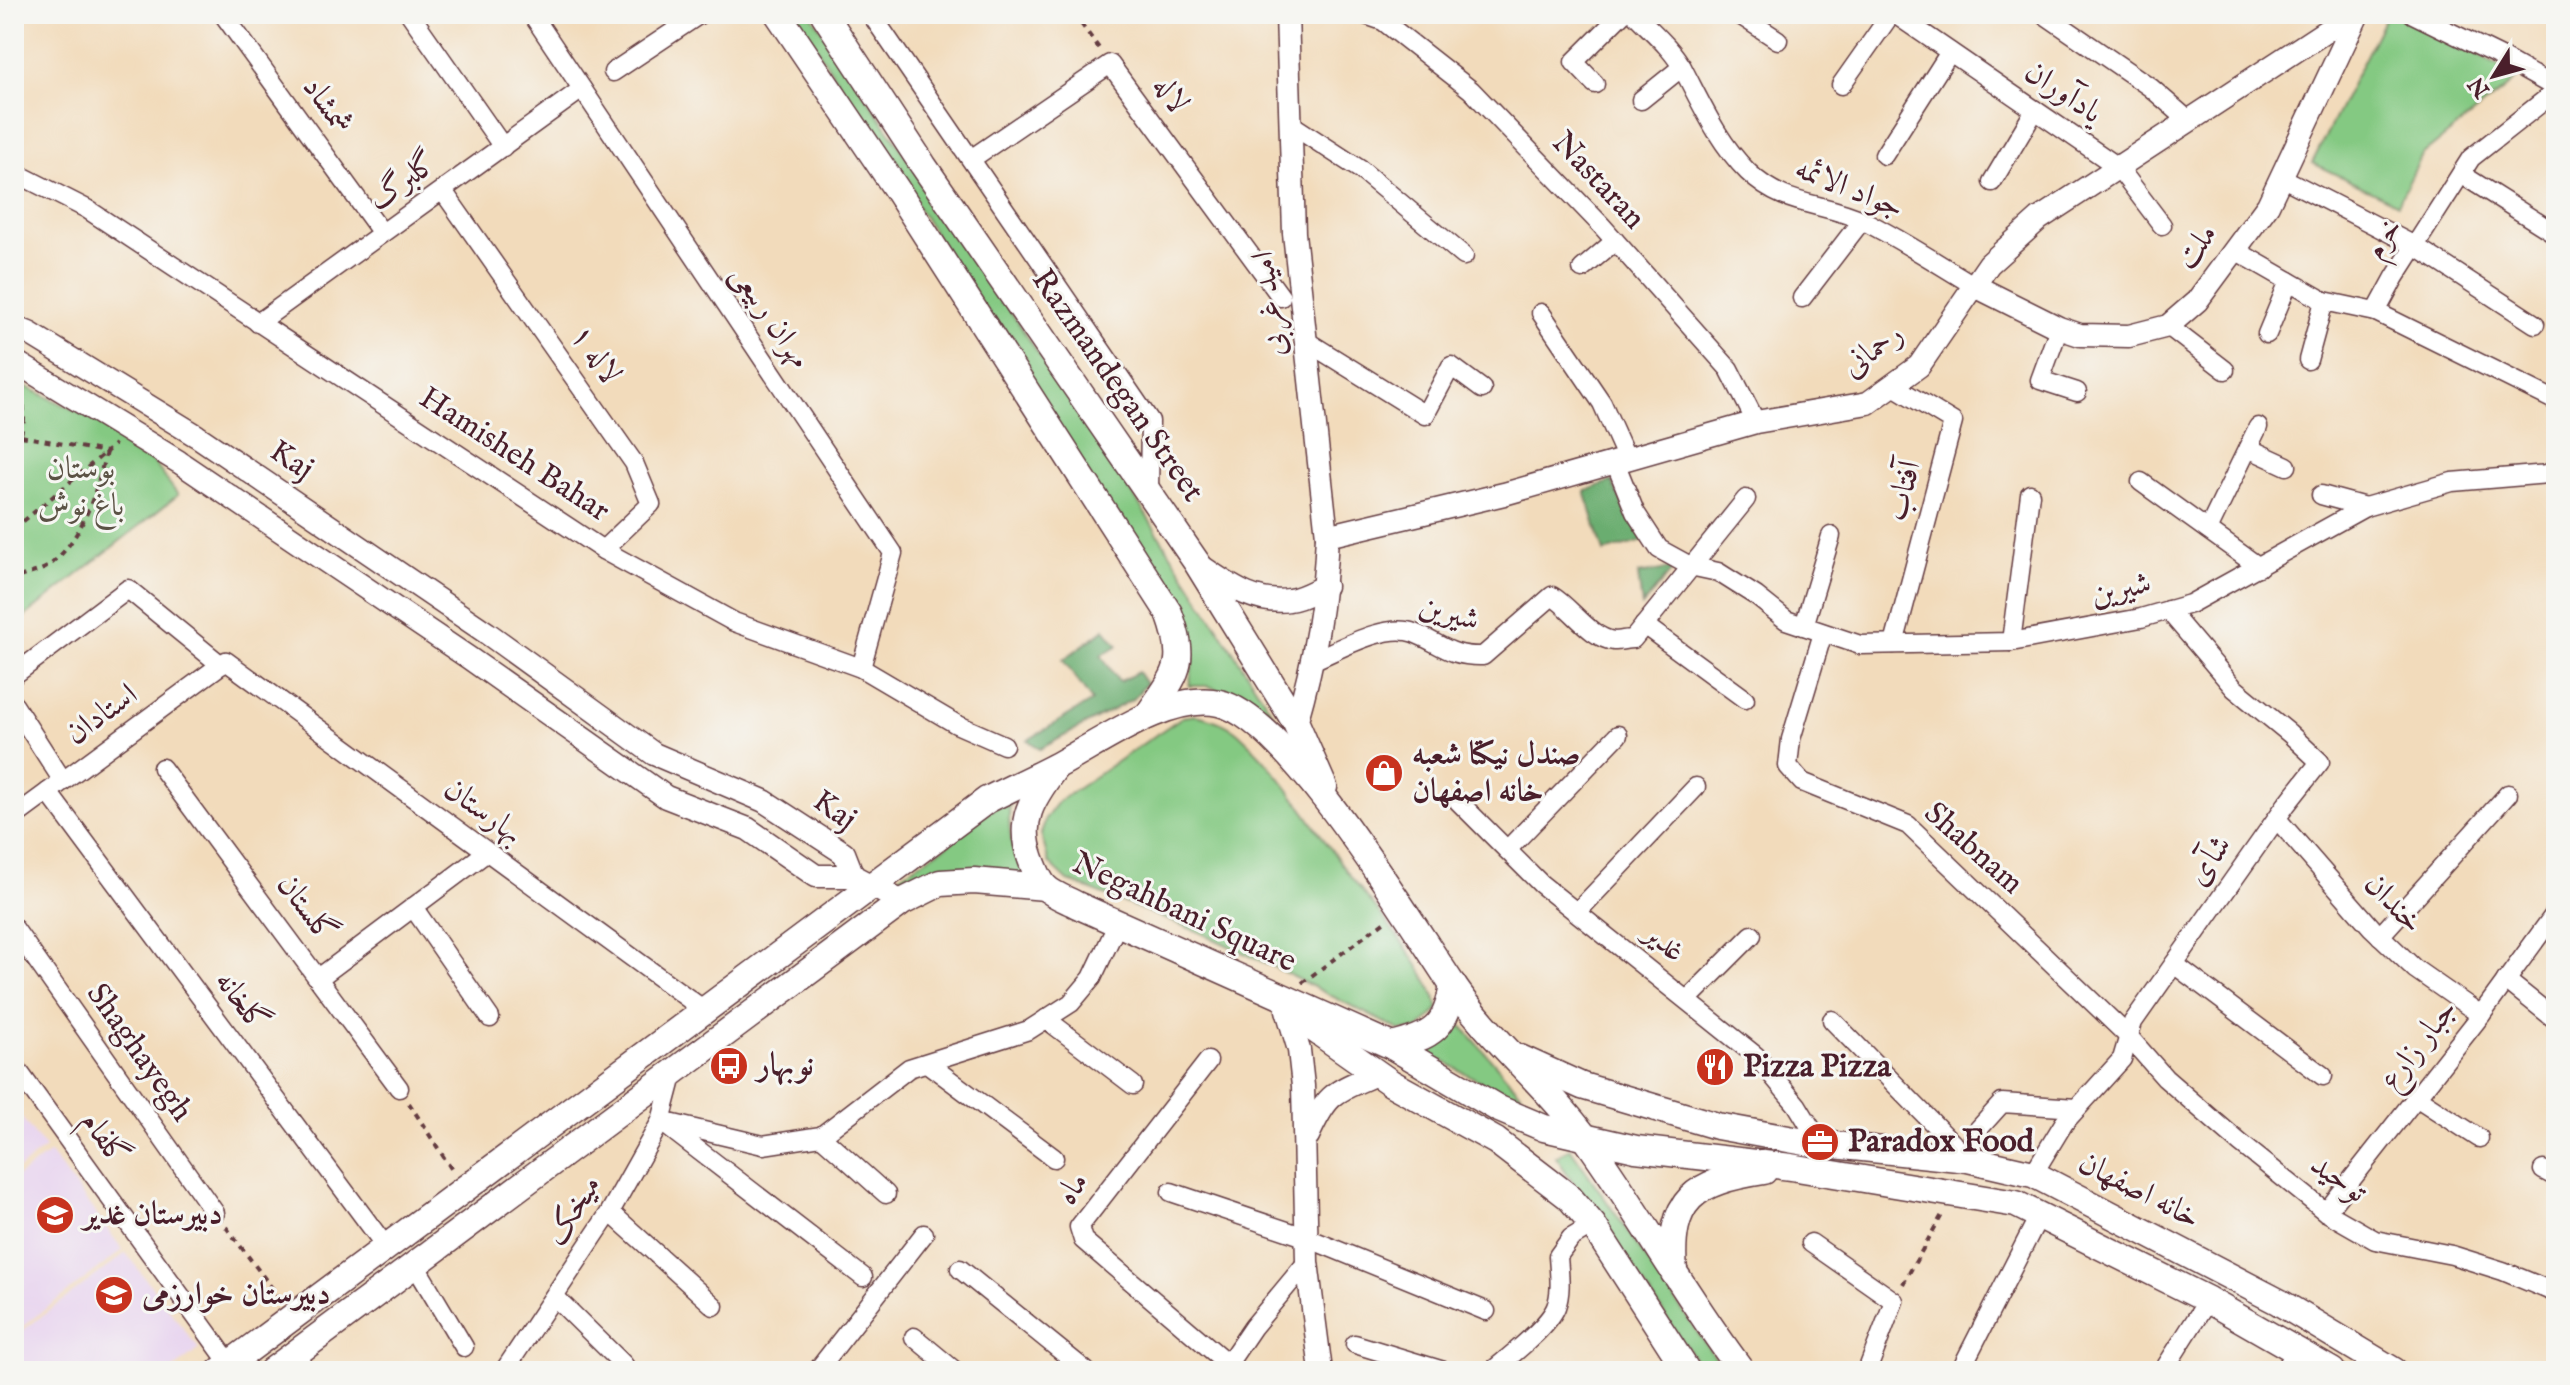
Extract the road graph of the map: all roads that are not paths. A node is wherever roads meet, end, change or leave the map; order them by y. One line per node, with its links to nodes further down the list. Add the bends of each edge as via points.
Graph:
1 (223, 14): 40 (street, شمشاد)
2 (410, 14): 29 (street)
3 (532, 14): 23 (street, مهران ربیعی)
4 (700, 14): 20 (street)
5 (778, 14): 104 (main road, via 1169,613 1180,663)
6 (824, 14): 77 (main road, Razmandegan Street)
7 (871, 14): 31 (street)
8 (1287, 14): 28 (street, امید غربی)
9 (1363, 14): 42 (street, Nastaran, via 1383,21 1471,90)
10 (1622, 14): 21 (street, via 1574,62)
11 (1635, 14): 19 (street, جواد الائمه)
12 (1746, 14): 17 (street, via 1743,17)
13 (1893, 14): 18 (street, یادآوران); 22 (street)
14 (2044, 14): 27 (street, via 2150,87)
15 (2355, 14): 27 (street, رحمانی); 35 (street, ملت)
16 (2413, 14): 24 (street)
17 (1778, 40)
18 (1950, 52): 26 (street, یادآوران); 30 (street)
19 (1682, 67): 25 (street); 38 (street, جواد الائمه, via 1710,124 1748,172 1776,194)
20 (613, 72)
21 (1595, 84)
22 (1841, 85)
23 (582, 89): 29 (street, گلبرگ); 100 (street, مهران ربیعی, via 893,553)
24 (2556, 89): 34 (street, خرم, via 2471,158)
25 (1641, 100)
26 (2035, 110): 32 (street, یادآوران); 36 (street)
27 (2188, 120): 32 (street, رحمانی)
28 (1292, 125): 45 (street, via 1361,170); 60 (street, امید غربی, via 1294,233)
29 (503, 147): 37 (street, گلبرگ)
30 (1884, 155)
31 (971, 159): 49 (street, لاله, via 1110,64); 77 (street, via 1150,421)
32 (2118, 167): 39 (street, یادآوران); 48 (street, رحمانی, via 2039,219 1989,264)
33 (14, 172): 54 (street, Hamisheh Bahar, via 87,209)
34 (2461, 174): 41 (street); 43 (street, خرم)
35 (2281, 177): 43 (street); 44 (street, ملت)
36 (1992, 182)
37 (443, 191): 40 (street, گلبرگ); 85 (street, لاله ۱, via 634,463 651,504)
38 (1862, 220): 48 (street, جواد الائمه); 50 (street)
39 (2162, 225)
40 (382, 233): 54 (street, گلبرگ)
41 (2556, 234)
42 (1615, 241): 46 (street); 68 (street, Nastaran, via 1729,369)
43 (2415, 246): 52 (street, خرم); 55 (street)
44 (2235, 250): 47 (street, خرم); 56 (street, ملت, via 2197,301)
45 (1464, 256)
46 (1582, 269)
47 (2289, 281): 51 (street, خرم); 59 (street)
48 (1975, 286): 58 (street, ملت); 64 (street, رحمانی, via 1919,366)
49 (1281, 297)
50 (1802, 298)
51 (2324, 301): 52 (street, خرم); 61 (street)
52 (2376, 312): 67 (street)
53 (1541, 313): 72 (street, شیرین, via 1602,403)
54 (258, 323): 85 (street, Hamisheh Bahar)
55 (2535, 324)
56 (2168, 326): 58 (street, ملت, via 2129,336 2080,335); 63 (street)
57 (14, 327): 70 (street, Kaj)
58 (2059, 328): 66 (street, via 2040,380)
59 (2267, 334)
60 (1306, 341): 65 (street, via 1425,415 1451,366); 83 (street, امید غربی)
61 (2308, 360)
62 (14, 361): 73 (street, Kaj)
63 (2225, 370)
64 (1892, 385): 68 (street, رحمانی, via 1868,403); 96 (street, آفتاب, via 1953,422)
65 (1482, 389)
66 (2077, 392)
67 (2556, 401)
68 (1756, 422): 72 (street, رحمانی)
69 (2258, 427): 71 (street)
70 (197, 436): 73 (street); 94 (street, Kaj)
71 (2248, 448): 74 (street); 82 (street)
72 (1621, 461): 83 (street, رحمانی); 87 (street, شیرین, via 1635,512 1659,549)
73 (179, 462): 99 (street, Kaj)
74 (2287, 466)
75 (2556, 468): 81 (street, شیرین, via 2548,474 2452,482)
76 (2141, 482): 82 (street)
77 (1149, 492): 86 (main road, Razmandegan Street)
78 (2030, 494): 95 (street)
79 (2321, 495): 81 (street)
80 (1746, 499): 87 (street)
81 (2365, 507): 88 (street, شیرین)
82 (2208, 530): 88 (street)
83 (1327, 536): 89 (street, امید غربی)
84 (1831, 536): 92 (street)
85 (603, 550): 100 (street, Hamisheh Bahar, via 734,622)
86 (1197, 563): 89 (street, via 1255,599 1290,600); 105 (main road, Razmandegan Street)
87 (1690, 566): 91 (street, شیرین); 92 (street, شیرین, via 1718,572 1786,620)
88 (2259, 567): 90 (street, شیرین)
89 (1325, 586): 97 (street, امید غربی)
90 (2168, 610): 95 (street, شیرین); 116 (street, شآی, via 2234,688 2320,762)
91 (1644, 625): 97 (street, شیرین, via 1633,639 1612,641 1552,596 1483,656 1464,657 1412,632 1394,630); 102 (street)
92 (1804, 626): 93 (street, شیرین)
93 (1823, 633): 96 (street, شیرین, via 1860,645); 141 (street, Shabnam, via 1788,766 1802,782 1908,825)
94 (494, 638): 99 (street); 119 (street, Kaj, via 654,754 764,801 844,853)
95 (2011, 642): 96 (street, شیرین)
96 (1894, 644)
97 (1314, 660): 105 (street, امید غربی)
98 (223, 663): 101 (street, بهارستان, via 128,589); 110 (street, استادان); 118 (street, بهارستان)
99 (478, 665): 119 (street, Kaj, via 666,797 748,829 816,876)
100 (861, 668): 107 (street, Hamisheh Bahar, via 956,724)
101 (14, 675)
102 (1745, 699)
103 (14, 705): 110 (street)
104 (1148, 715): 108 (main road, Negahbani Square); 114 (main road, Negahbani Square, via 1201,702 1238,710)
105 (1296, 723): 114 (main road, Razmandegan Street)
106 (1618, 735): 117 (street)
107 (1004, 745)
108 (1056, 766): 119 (main road, via 987,800); 120 (main road, Negahbani Square, via 1032,798 1024,840)
109 (162, 768): 130 (street, گلستان)
110 (56, 787): 115 (street, استادان); 174 (street, گلخانه)
111 (1696, 787): 123 (street)
112 (2508, 794): 128 (street)
113 (1458, 801): 117 (street, غدیر)
114 (1333, 809): 132 (main road, Negahbani Square)
115 (14, 817)
116 (2277, 819): 128 (street, خندان); 129 (street, شآی)
117 (1507, 850): 123 (street, غدیر)
118 (487, 852): 122 (street); 135 (street, بهارستان)
119 (863, 881): 121 (street); 135 (main road)
120 (1045, 887): 121 (main road, via 940,883); 125 (main road, Negahbani Square)
121 (902, 902): 147 (main road)
122 (413, 907): 130 (street); 137 (street)
123 (1577, 912): 134 (street, غدیر)
124 (2556, 912): 131 (street, جبار زارع)
125 (1118, 923): 133 (main road, Negahbani Square); 138 (street, via 1092,978 1071,1003)
126 (14, 928): 168 (street, Shaghayegh)
127 (1752, 935): 134 (street)
128 (2380, 936): 136 (street, خندان, via 2415,969)
129 (2174, 964): 141 (street, شآی, via 2133,1022); 149 (street)
130 (320, 977): 151 (street, گلستان)
131 (2506, 980): 136 (street, جبار زارع); 140 (street)
132 (1453, 985): 142 (main road, via 1439,1026 1421,1039); 143 (main road, Negahbani Square)
133 (1278, 998): 142 (main road, Negahbani Square); 148 (main road); 158 (street, via 1299,1050)
134 (1687, 1000): 159 (street, غدیر, via 1756,1056)
135 (704, 1010): 174 (main road)
136 (2481, 1015): 152 (street, جبار زارع)
137 (490, 1018)
138 (1046, 1019): 145 (street, via 1029,1030); 150 (street)
139 (1832, 1020): 161 (street)
140 (2556, 1020)
141 (2129, 1037): 153 (street, شآی, via 2122,1059); 167 (street, توحید, via 2165,1078)
142 (1392, 1046): 157 (main road, Negahbani Square, via 1499,1109)
143 (1506, 1052): 157 (main road, Negahbani Square); 159 (main road, خانه اصفهان, via 1582,1086 1717,1126)
144 (1208, 1061): 191 (street, ماه, via 1079,1227 1083,1240)
145 (927, 1063): 155 (street, via 909,1068); 160 (street)
146 (14, 1065): 190 (street, گلفام)
147 (674, 1072): 154 (street, میخک); 176 (main road)
148 (1376, 1074): 158 (street, via 1323,1104); 170 (main road, via 1496,1141 1569,1197)
149 (2323, 1076)
150 (1133, 1085)
151 (399, 1088)
152 (2416, 1097): 156 (street); 167 (street, جبار زارع)
153 (2077, 1108): 161 (street, via 2002,1103 1975,1133); 163 (street, شآی)
154 (661, 1121): 155 (street, via 763,1145); 166 (street, میخک); 179 (street)
155 (821, 1136): 165 (street)
156 (2479, 1138)
157 (1587, 1140): 162 (main road, خانه اصفهان); 178 (main road)
158 (1305, 1141): 172 (street)
159 (1820, 1143): 161 (main road, خانه اصفهان)
160 (1054, 1158)
161 (1968, 1159): 163 (main road, خانه اصفهان)
162 (1791, 1167): 169 (main road, خانه اصفهان, via 1955,1192); 178 (main road, via 1732,1176 1688,1199 1675,1221)
163 (2033, 1174): 206 (main road, خانه اصفهان, via 2279,1302)
164 (1171, 1192): 172 (street)
165 (886, 1194)
166 (610, 1212): 181 (street, میخک); 183 (street)
167 (2326, 1212): 180 (street, توحید, via 2375,1240 2452,1255)
168 (215, 1213)
169 (2040, 1214): 182 (main road, خانه اصفهان); 203 (street)
170 (1593, 1225): 199 (street, via 1571,1238 1558,1256 1555,1310); 200 (main road)
171 (924, 1234): 194 (street)
172 (1305, 1237): 175 (street); 184 (street)
173 (1811, 1243): 202 (street, via 1894,1301)
174 (386, 1247): 190 (main road)
175 (1307, 1262): 191 (street); 197 (street)
176 (415, 1265): 187 (street); 192 (main road)
177 (960, 1269): 196 (street)
178 (1674, 1273): 201 (main road)
179 (863, 1277)
180 (2556, 1293)
181 (555, 1297): 189 (street); 193 (street, میخک)
182 (2208, 1300): 188 (main road, خانه اصفهان); 204 (street)
183 (714, 1306)
184 (1486, 1311)
185 (914, 1337): 195 (street)
186 (1355, 1344): 198 (street)
187 (464, 1347)
188 (2291, 1361): 205 (main road, خانه اصفهان)
189 (624, 1365)
190 (225, 1368)
191 (1225, 1368)
192 (272, 1371)
193 (504, 1371)
194 (817, 1371)
195 (955, 1371)
196 (1086, 1371)
197 (1321, 1371)
198 (1444, 1371)
199 (1492, 1371)
200 (1687, 1371)
201 (1742, 1371)
202 (1867, 1371)
203 (1960, 1371)
204 (2163, 1371)
205 (2332, 1371)
206 (2394, 1371)

